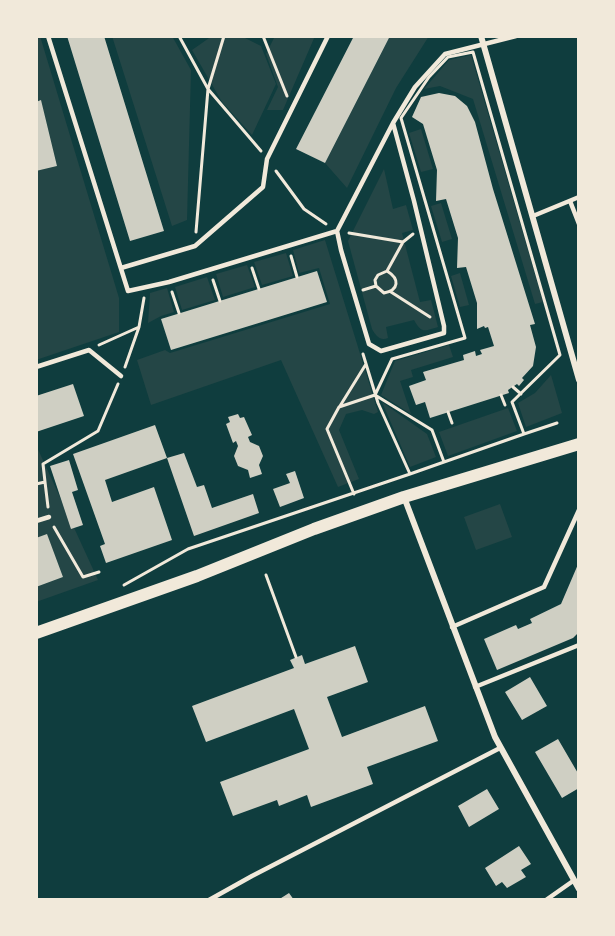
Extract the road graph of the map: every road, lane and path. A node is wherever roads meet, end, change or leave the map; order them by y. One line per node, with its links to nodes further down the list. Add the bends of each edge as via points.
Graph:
1 (48, 36): 23 (lane)
2 (179, 36): 9 (path)
3 (224, 36): 9 (path)
4 (263, 36): 10 (path)
5 (328, 36): 10 (lane)
6 (481, 36): 8 (street)
7 (516, 36): 8 (lane)
8 (484, 45): 11 (lane, via 446,54 415,87); 15 (street)
9 (208, 90): 12 (path); 21 (path)
10 (292, 109): 12 (lane)
11 (393, 123): 17 (lane); 18 (lane)
12 (267, 159): 18 (path, via 304,209); 21 (lane, via 263,188)
13 (579, 197): 14 (lane)
14 (570, 201): 15 (lane); 16 (lane)
15 (533, 216): 40 (street)
16 (579, 224)
17 (421, 228): 19 (path); 33 (lane)
18 (337, 231): 19 (path); 20 (lane); 33 (lane, via 369,344 381,351 444,333)
19 (403, 242): 25 (path)
20 (287, 245): 22 (lane); 26 (path)
21 (195, 246): 23 (lane)
22 (249, 257): 24 (lane); 29 (path)
23 (121, 268): 28 (lane, via 128,291)
24 (210, 269): 27 (lane); 31 (path)
25 (387, 271): 30 (path, via 396,281); 30 (path, via 378,275 376,286 384,293)
26 (297, 277)
27 (169, 282): 28 (lane); 32 (path)
28 (146, 286): 34 (path)
29 (259, 289)
30 (391, 292): 33 (path)
31 (220, 301)
32 (179, 313)
33 (444, 326)
34 (139, 327): 35 (path); 39 (path)
35 (89, 350): 38 (lane); 39 (lane)
36 (363, 354): 37 (path)
37 (366, 364): 43 (path); 46 (path)
38 (36, 367)
39 (121, 376): 54 (path, via 98,431 43,464)
40 (579, 380)
41 (513, 387): 42 (path)
42 (520, 394): 43 (path, via 560,355 473,52 448,57 401,117 465,338 392,358); 50 (path, via 512,402)
43 (375, 395): 46 (path); 52 (path, via 432,430); 53 (path)
44 (501, 395): 45 (path)
45 (505, 405)
46 (339, 407): 56 (path, via 327,429)
47 (448, 412): 48 (path)
48 (452, 423)
49 (557, 423): 50 (path)
50 (524, 435): 52 (path)
51 (579, 444): 57 (main road)
52 (444, 462): 53 (path)
53 (410, 474): 56 (path)
54 (45, 482): 55 (path); 59 (path)
55 (36, 484)
56 (354, 494): 63 (path, via 188,549)
57 (404, 497): 64 (street); 65 (main road)
58 (579, 510): 64 (lane, via 544,586)
59 (49, 517): 60 (lane); 61 (path, via 83,577)
60 (36, 521)
61 (99, 572)
62 (266, 575): 67 (path)
63 (117, 589)
64 (452, 627): 68 (street)
65 (36, 633)
66 (579, 645): 68 (lane)
67 (296, 657)
68 (475, 687): 69 (street)
69 (500, 748): 70 (street); 72 (lane)
70 (573, 881): 71 (street); 73 (lane)
71 (579, 889)
72 (209, 900)
73 (546, 900)

